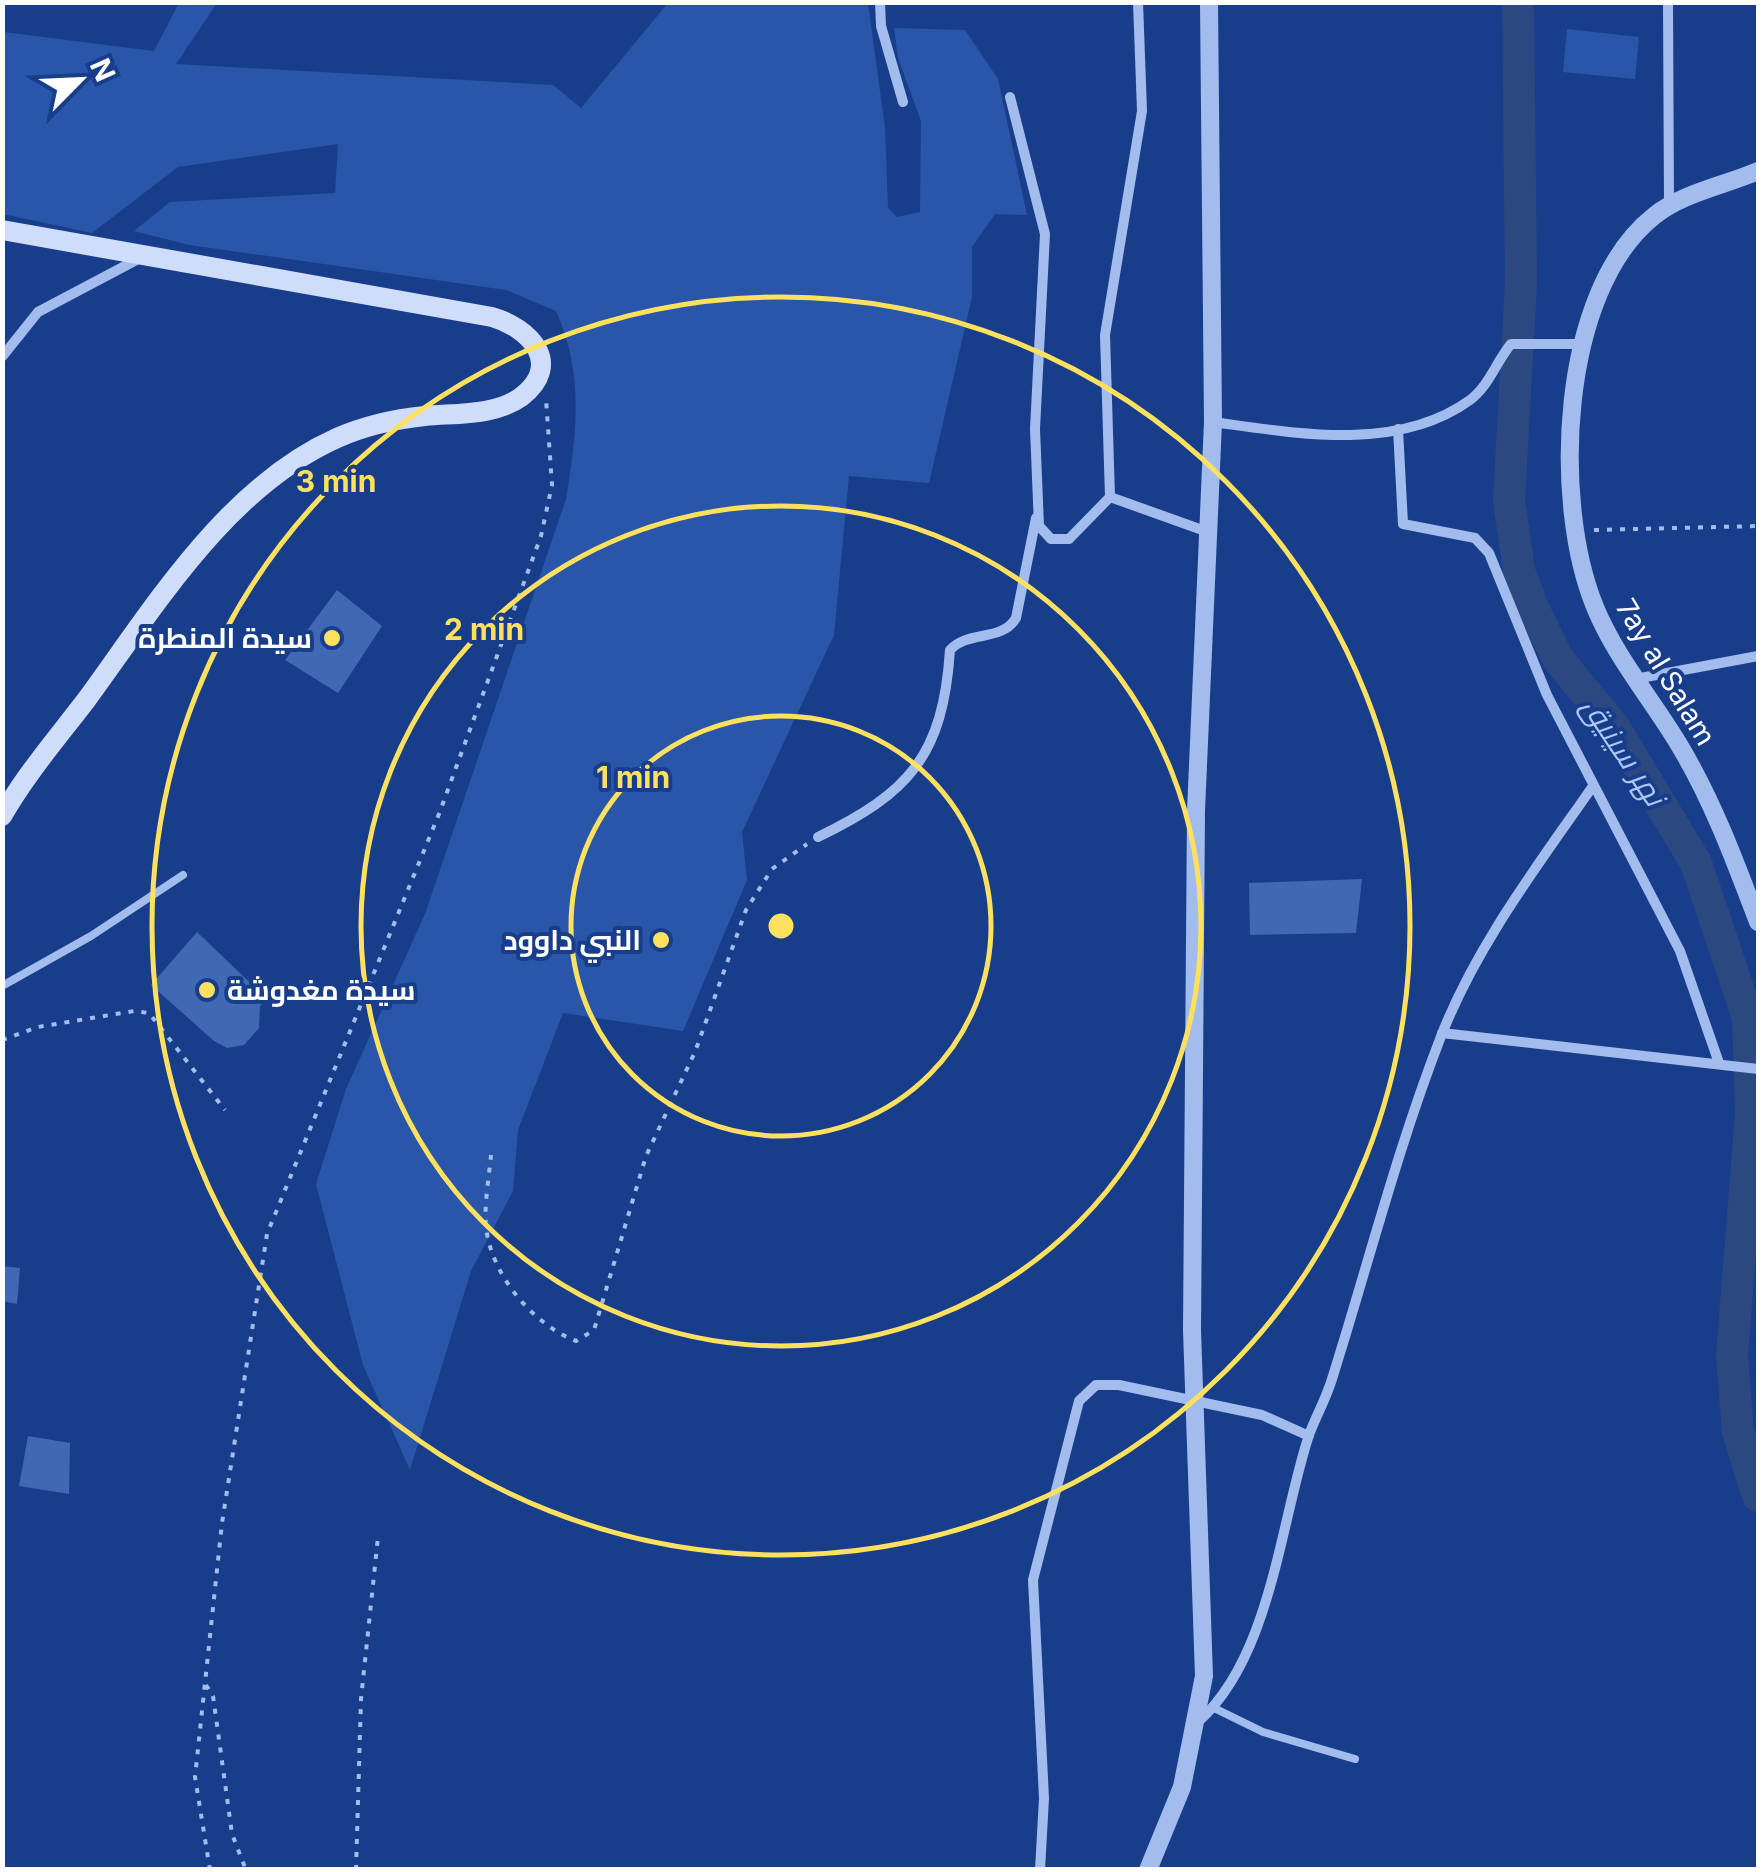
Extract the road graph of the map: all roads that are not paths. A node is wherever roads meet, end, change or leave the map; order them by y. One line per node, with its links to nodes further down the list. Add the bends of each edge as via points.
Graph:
1 (880, 2): 6 (street)
2 (1138, 2): 15 (street, via 1142,111 1105,335)
3 (1208, 2): 13 (street)
4 (1668, 2): 8 (street)
5 (1010, 97): 16 (street, via 1044,234)
6 (903, 102)
7 (1758, 172): 8 (street, 7ay al Salam)
8 (1669, 206): 11 (street, 7ay al Salam, via 1626,246)
9 (2, 230): 10 (main road)
10 (146, 256): 12 (street, via 38,312); 21 (main road, via 492,317 524,330 538,348 540,366 529,389 508,405 368,426 272,476 146,618)
11 (1580, 344): 14 (street, via 1511,344 1470,400); 19 (street, 7ay al Salam, via 1568,468 1574,530 1596,610)
12 (2, 357)
13 (1213, 422): 14 (street, via 1318,435); 17 (street)
14 (1398, 429): 20 (street, via 1403,524 1464,535 1489,553)
15 (1110, 497): 16 (street, via 1069,539 1043,534); 17 (street)
16 (1036, 516): 22 (street, via 1016,618 1004,630 950,650 916,769 894,795)
17 (1208, 532): 29 (street, via 1196,811)
18 (1758, 656): 19 (street)
19 (1634, 679): 24 (street, 7ay al Salam, via 1703,790)
20 (1593, 786): 26 (street, via 1508,909); 27 (street, via 1680,952)
21 (2, 816)
22 (818, 837)
23 (183, 874): 25 (lane)
24 (1758, 922)
25 (2, 986)
26 (1442, 1034): 27 (street); 30 (street)
27 (1719, 1063): 28 (street)
28 (1758, 1069)
29 (1193, 1399): 30 (street, via 1262,1414); 32 (street, via 1204,1624); 34 (street, via 1096,1385 1079,1401 1033,1580)
30 (1309, 1436): 31 (street, via 1264,1604)
31 (1214, 1708): 32 (street); 33 (lane, via 1263,1732)
32 (1198, 1722): 35 (street, via 1182,1788)
33 (1354, 1759)
34 (1040, 1870)
35 (1148, 1870)

